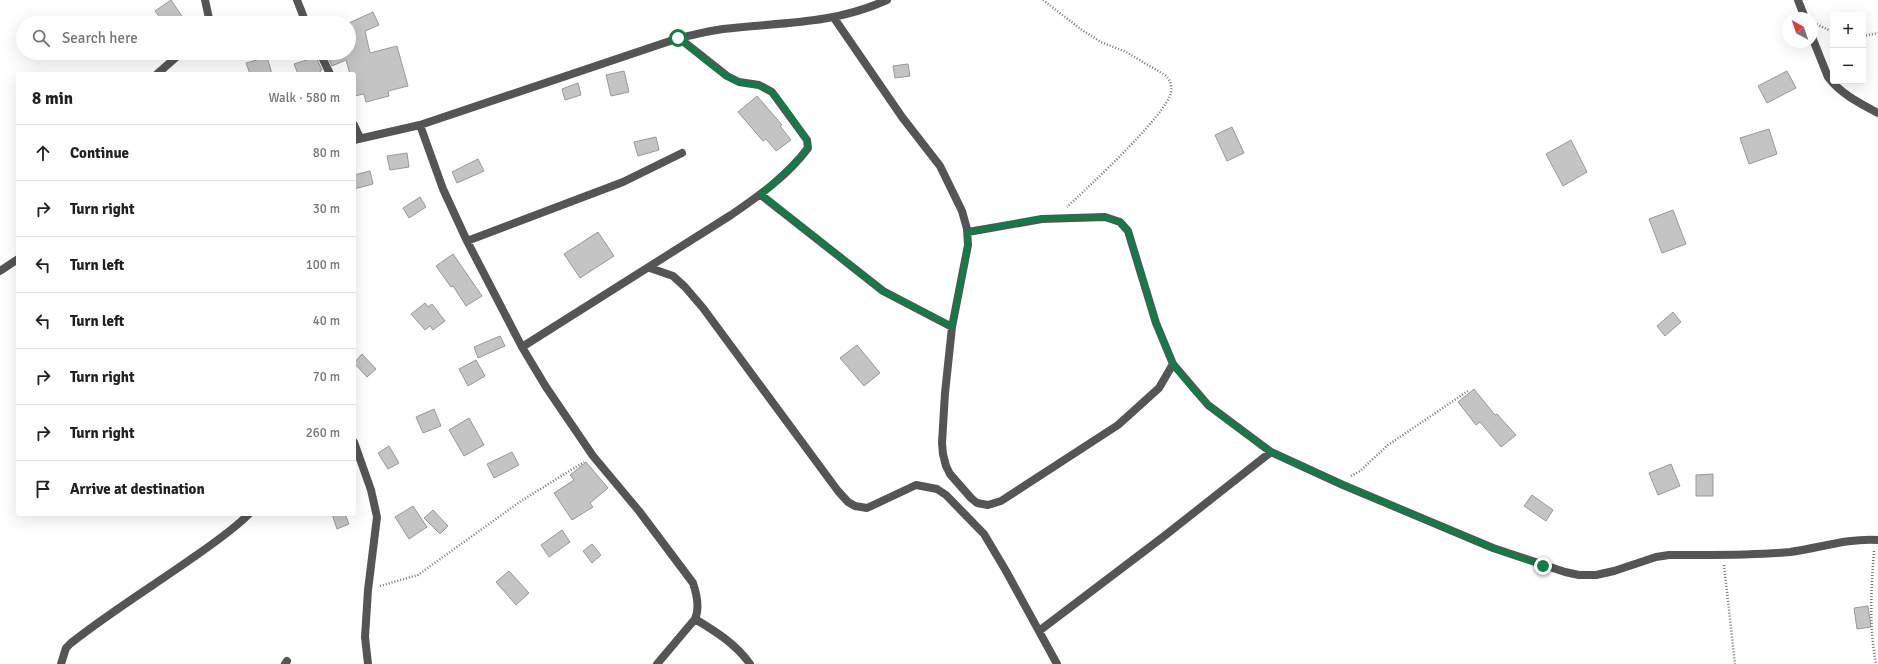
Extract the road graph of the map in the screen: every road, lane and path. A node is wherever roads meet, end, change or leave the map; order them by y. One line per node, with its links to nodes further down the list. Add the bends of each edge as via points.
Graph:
1 (205, 0): 7 (street)
2 (297, 0): 8 (street)
3 (887, 0): 9 (street)
4 (1044, 0): 25 (path, via 1101,42 1126,52 1165,75 1171,84 1169,97 1159,112 1114,162)
5 (1798, 0): 6 (street)
6 (1803, 12)
7 (208, 16)
8 (303, 16)
9 (834, 18): 14 (street, via 723,29); 26 (street, via 902,117 940,166 962,211)
10 (1818, 25): 11 (path)
11 (1830, 31)
12 (1878, 33): 13 (path)
13 (1866, 35)
14 (678, 38): 21 (street); 24 (street, via 727,76 739,82 759,85 772,92 808,142 806,151)
15 (1816, 48): 20 (street, via 1832,83 1845,94)
16 (173, 60): 18 (street)
17 (323, 60): 19 (street)
18 (159, 72)
19 (329, 72)
20 (1878, 113)
21 (420, 125): 22 (street); 27 (street, via 443,189)
22 (357, 139)
23 (682, 153): 27 (street, via 623,182)
24 (761, 194): 29 (street); 31 (street, via 883,291)
25 (1055, 218): 26 (street, via 1042,218); 33 (street, via 1105,217 1125,226 1156,323)
26 (968, 232): 31 (street, via 966,257)
27 (467, 241): 32 (street)
28 (16, 260): 30 (street)
29 (650, 268): 32 (street); 44 (street, via 673,276 694,297 848,502 855,506 872,507 916,485 937,489 954,502 984,534)
30 (0, 271)
31 (952, 326): 33 (street, via 945,393 943,454 950,474 971,498 977,503 988,505 1001,501 1118,425 1159,388)
32 (522, 347): 37 (street)
33 (1173, 364): 36 (street, via 1208,405)
34 (1468, 391): 38 (path, via 1388,444 1360,471)
35 (356, 448): 42 (street, via 376,507 376,530)
36 (1271, 452): 38 (street); 44 (street)
37 (593, 456): 42 (path, via 521,501 418,575); 43 (street, via 639,511 693,583 697,593 698,611)
38 (1339, 483): 41 (street, via 1493,548 1580,575 1614,571 1656,557)
39 (246, 516): 45 (street, via 214,542 71,643 66,648)
40 (1877, 540): 41 (street, via 1835,543 1791,552); 51 (path, via 1870,601)
41 (1723, 555): 50 (path)
42 (368, 590): 46 (street, via 365,637)
43 (695, 619): 47 (street); 48 (street, via 721,634)
44 (1039, 631): 49 (street)
45 (61, 664)
46 (368, 664)
47 (657, 664)
48 (750, 664)
49 (1057, 664)
50 (1735, 664)
51 (1876, 664)

